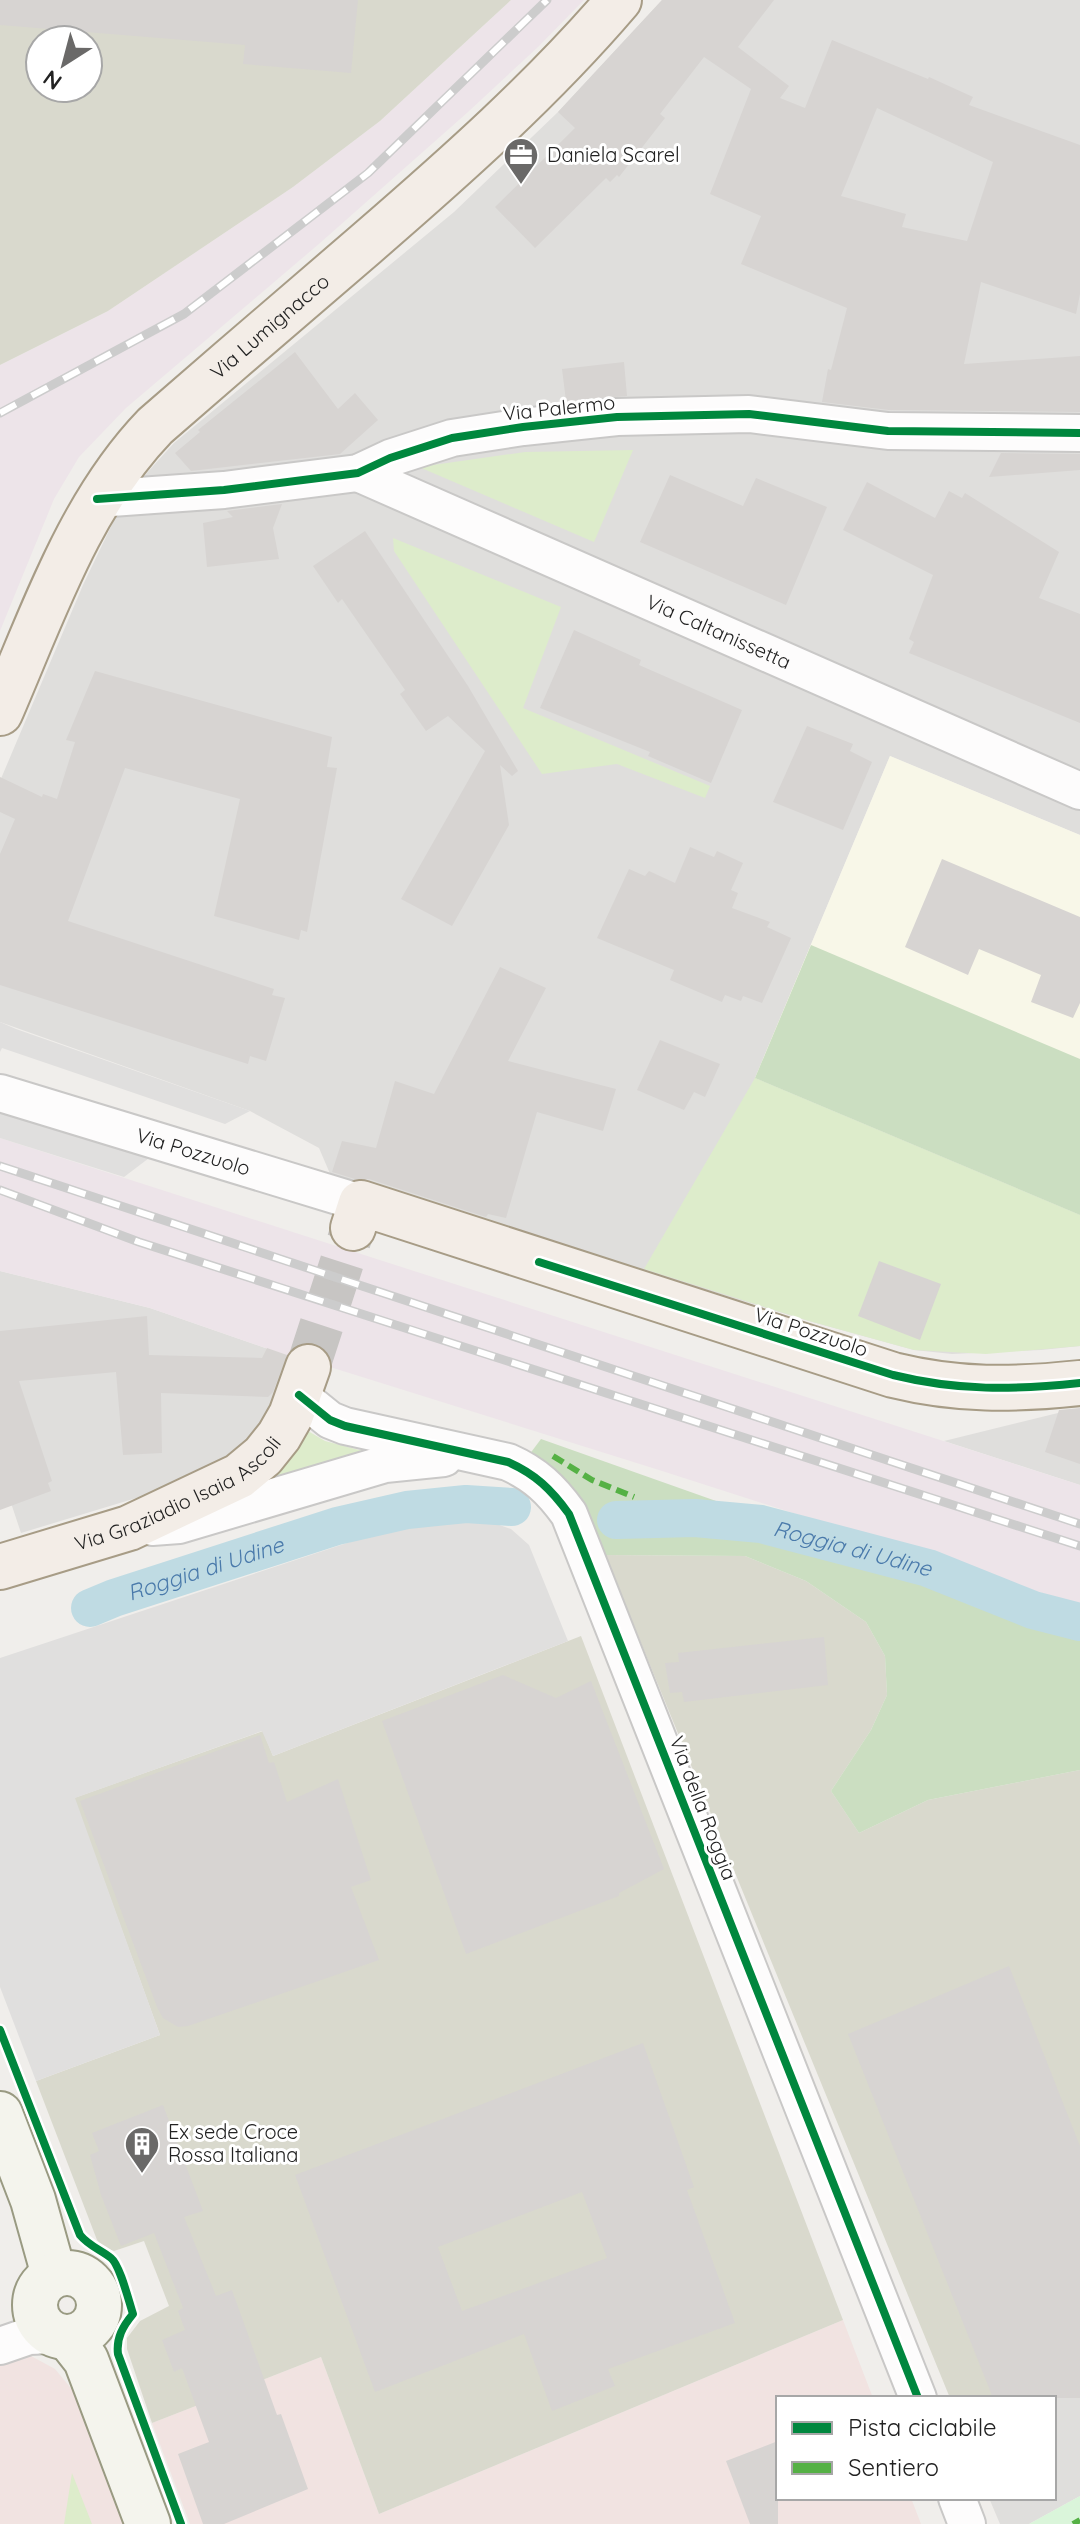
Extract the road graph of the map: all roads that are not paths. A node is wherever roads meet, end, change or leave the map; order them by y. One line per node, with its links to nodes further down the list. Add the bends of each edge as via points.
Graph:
1 (619, 0): 4 (main road, Via Lumignacco, via 534,92 459,161 155,426)
2 (1080, 433): 3 (street, Via Palermo, via 888,431 749,414 617,417 452,438)
3 (358, 473): 4 (street, Via Palermo); 6 (street, Via Caltanissetta)
4 (97, 499): 5 (main road, Via Lumignacco)
5 (0, 713)
6 (1080, 791)
7 (0, 1093): 8 (street, Via Pozzuolo)
8 (357, 1216): 10 (main road, Via Pozzuolo, via 893,1375 959,1388)
9 (304, 1381): 11 (street, Via della Roggia, via 330,1420); 12 (main road, Via Graziadio Isaia Ascoli, via 279,1436 263,1456 239,1476)
10 (1080, 1383)
11 (485, 1457): 12 (street, Via della Roggia, via 385,1464 179,1525); 17 (street, Via della Roggia, via 540,1479 577,1529)
12 (129, 1528): 13 (main road, Via Graziadio Isaia Ascoli)
13 (0, 1567)
14 (0, 2114): 15 (street, via 54,2275 83,2277 100,2302 95,2322 78,2335)
15 (62, 2336): 16 (street, via 29,2336); 19 (street, via 86,2360)
16 (0, 2346)
17 (917, 2396)
18 (958, 2500): 20 (street)
19 (148, 2524)
20 (967, 2524)

